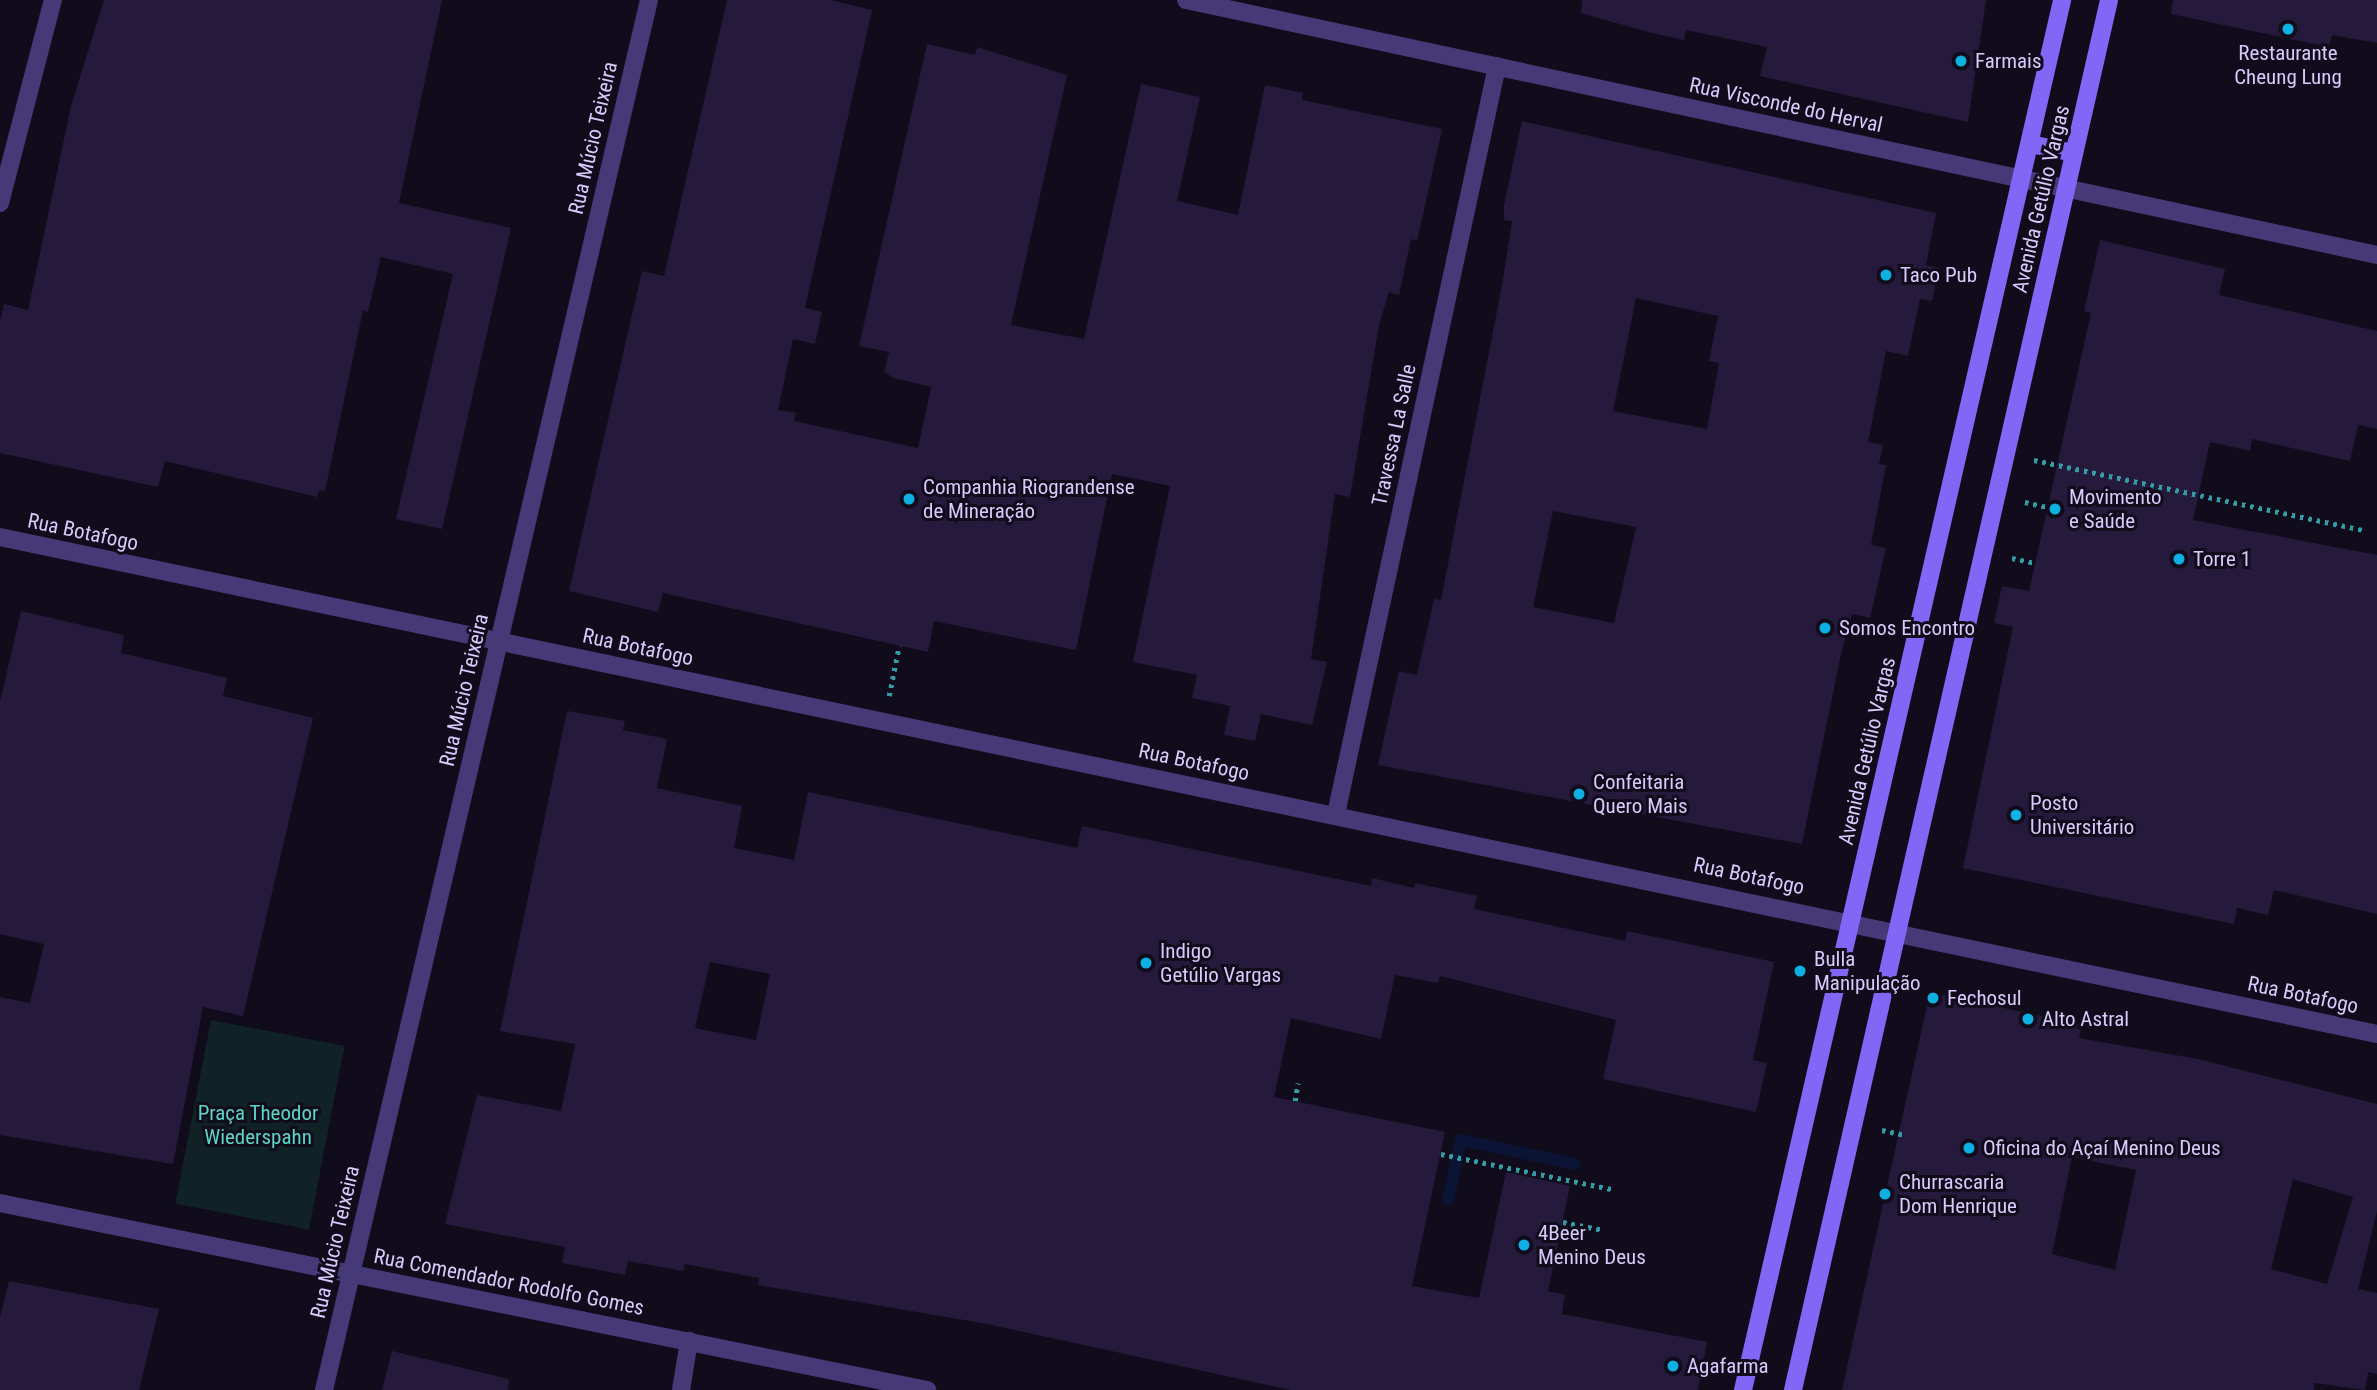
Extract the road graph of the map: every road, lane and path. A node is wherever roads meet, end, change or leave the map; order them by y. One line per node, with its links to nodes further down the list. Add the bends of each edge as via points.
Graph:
1 (53, 0): 11 (street)
2 (649, 0): 16 (street, Rua Múcio Teixeira)
3 (1186, 0): 6 (street, Rua Visconde do Herval)
4 (2062, 0): 7 (main road, Avenida Getúlio Vargas)
5 (2109, 0): 8 (main road, Avenida Getúlio Vargas)
6 (1497, 66): 9 (street, Rua Visconde do Herval); 19 (street, Travessa La Salle)
7 (2029, 144): 8 (main road); 9 (main road, Avenida Getúlio Vargas)
8 (2074, 153): 10 (main road, Avenida Getúlio Vargas)
9 (2021, 178): 10 (street, Rua Visconde do Herval); 20 (main road, Avenida Getúlio Vargas)
10 (2066, 187): 12 (street, Rua Visconde do Herval); 13 (main road, Avenida Getúlio Vargas)
11 (0, 203)
12 (2377, 255)
13 (2006, 454): 14 (path); 21 (main road, Avenida Getúlio Vargas)
14 (2362, 530)
15 (0, 537): 16 (street, Rua Botafogo)
16 (498, 642): 18 (street, Rua Botafogo); 30 (street, Rua Múcio Teixeira)
17 (900, 646): 18 (path)
18 (884, 721): 19 (street, Rua Botafogo)
19 (1336, 814): 20 (street, Rua Botafogo)
20 (1852, 920): 21 (street, Rua Botafogo); 35 (main road, Avenida Getúlio Vargas)
21 (1898, 930): 22 (street, Rua Botafogo); 36 (main road, Avenida Getúlio Vargas)
22 (2377, 1034)
23 (1298, 1083): 24 (path)
24 (1295, 1101)
25 (1441, 1154): 26 (path)
26 (1612, 1189)
27 (0, 1203): 30 (street, Rua Comendador Rodolfo Gomes)
28 (1563, 1222): 29 (path)
29 (1603, 1230)
30 (352, 1273): 31 (street, Rua Comendador Rodolfo Gomes); 32 (street, Rua Múcio Teixeira)
31 (689, 1341): 33 (street); 34 (street, Rua Comendador Rodolfo Gomes)
32 (324, 1390)
33 (681, 1390)
34 (927, 1390)
35 (1743, 1390)
36 (1793, 1390)

